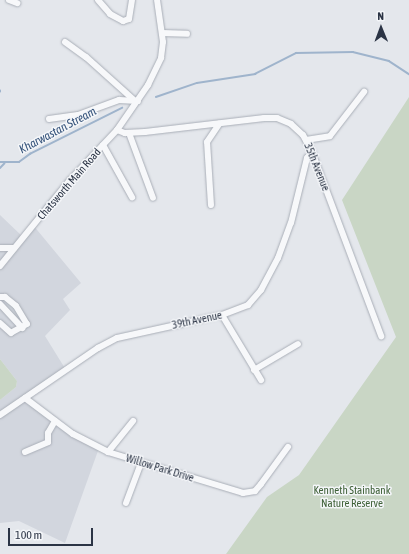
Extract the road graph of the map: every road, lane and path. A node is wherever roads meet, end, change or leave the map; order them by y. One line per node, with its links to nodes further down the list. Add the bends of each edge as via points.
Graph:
1 (9, 0): 5 (street)
2 (98, 0): 3 (street, via 110,14 123,21 129,19)
3 (132, 0)
4 (157, 0): 6 (street, Chatsworth Main Road)
5 (17, 3)
6 (162, 32): 7 (street); 10 (street, Chatsworth Main Road, via 161,58 155,73)
7 (187, 34)
8 (64, 42): 10 (street, via 86,57)
9 (364, 92): 15 (street, via 330,136)
10 (136, 100): 11 (street, via 119,100 97,110 71,117); 13 (street, Chatsworth Main Road)
11 (49, 119)
12 (219, 124): 14 (street, 35th Avenue); 15 (street, 35th Avenue, via 277,118 291,124); 20 (street, via 207,142)
13 (117, 130): 14 (street, 35th Avenue); 16 (street, Chatsworth Main Road)
14 (129, 133): 19 (street)
15 (306, 140): 17 (street, 35th Avenue)
16 (103, 145): 18 (street); 22 (street, Chatsworth Main Road, via 70,180)
17 (312, 152): 26 (street, 39th Avenue, via 306,163 291,223 270,275 248,305); 29 (street, 35th Avenue)
18 (132, 197)
19 (153, 198)
20 (212, 205)
21 (0, 248): 22 (street)
22 (14, 248): 23 (street, Chatsworth Main Road)
23 (0, 266)
24 (0, 297): 28 (street, via 8,299 26,318 28,324)
25 (1, 307): 28 (street)
26 (222, 315): 31 (street); 33 (street, 39th Avenue, via 117,338 98,348)
27 (0, 323): 28 (street, via 10,333)
28 (22, 328)
29 (381, 336)
30 (298, 344): 31 (street)
31 (254, 370): 32 (street)
32 (261, 380)
33 (25, 398): 34 (street, 39th Avenue); 35 (street, Willow Park Drive)
34 (0, 415)
35 (55, 421): 38 (street, via 48,433 48,442); 39 (street, Willow Park Drive)
36 (133, 421): 39 (street)
37 (288, 447): 40 (street, Willow Park Drive, via 261,484 249,493)
38 (25, 452)
39 (108, 452): 40 (street, Willow Park Drive)
40 (141, 463): 41 (street)
41 (126, 503)

